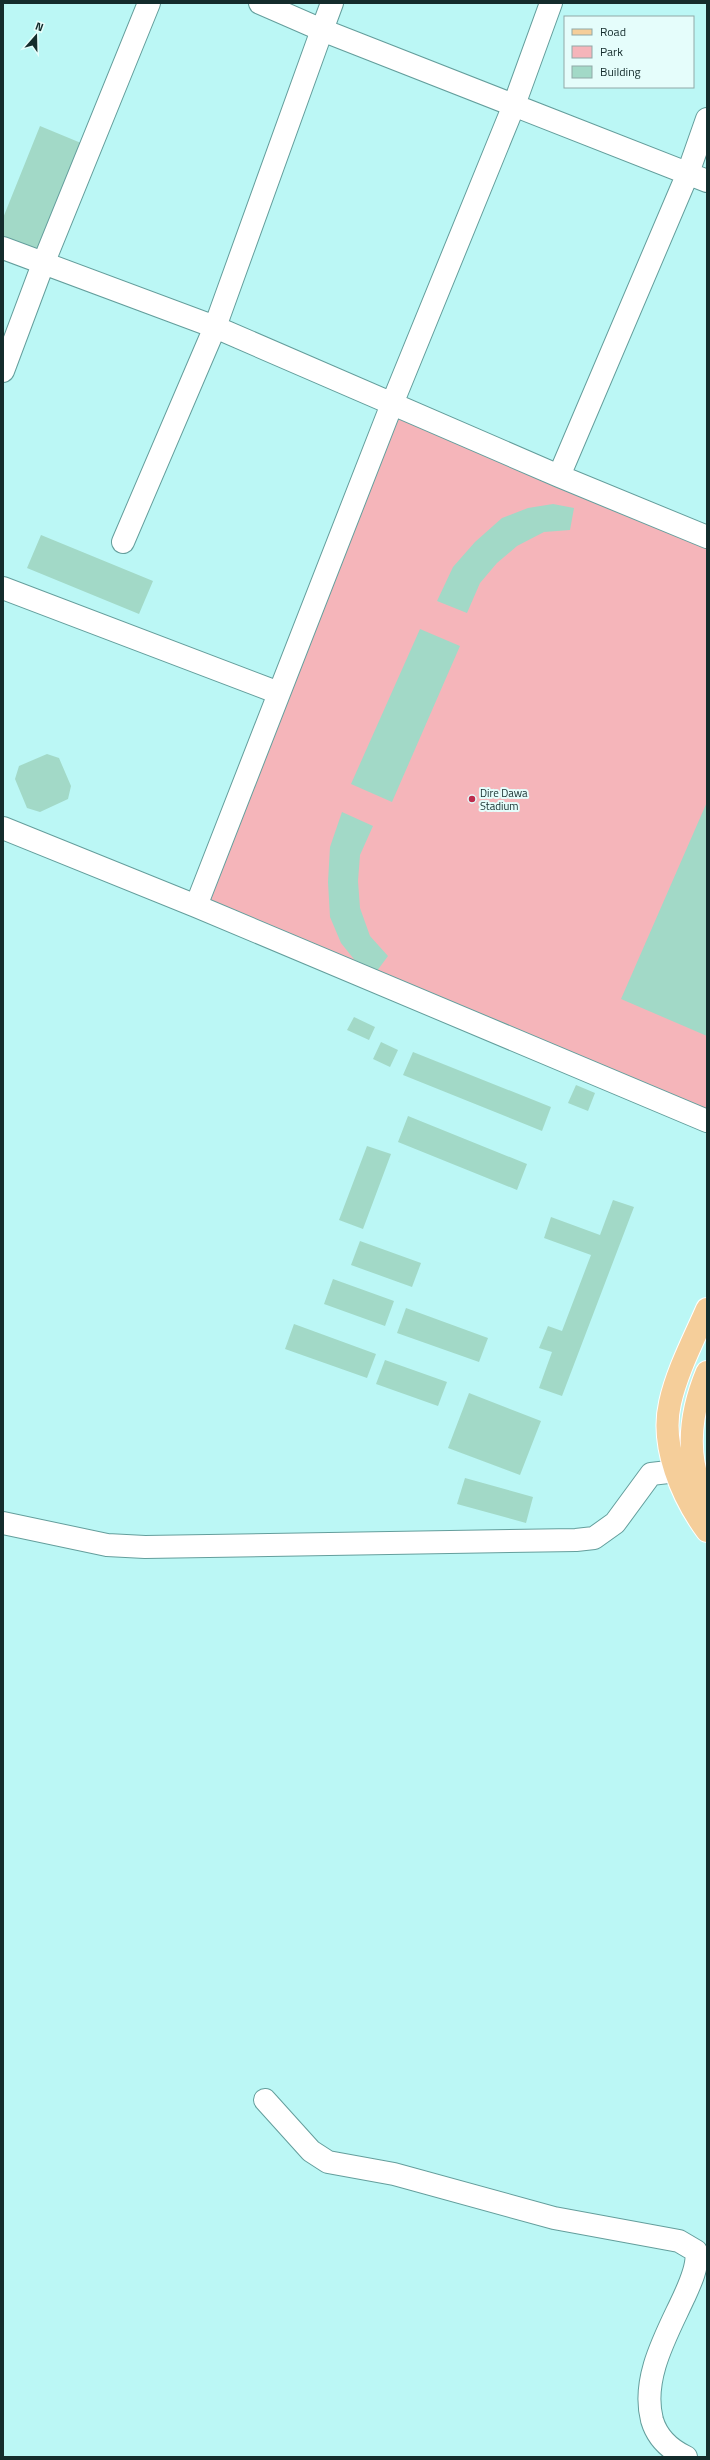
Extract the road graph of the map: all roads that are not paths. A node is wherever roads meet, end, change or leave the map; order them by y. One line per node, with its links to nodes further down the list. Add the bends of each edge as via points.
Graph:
1 (149, 3): 10 (street)
2 (260, 3): 5 (street)
3 (332, 3): 5 (street)
4 (551, 3): 6 (street)
5 (322, 30): 6 (street); 11 (street)
6 (514, 105): 8 (street); 13 (street)
7 (707, 119): 8 (street)
8 (697, 177): 14 (street)
9 (3, 248): 10 (street)
10 (43, 264): 11 (street); 12 (street)
11 (214, 327): 13 (street); 16 (street)
12 (3, 371)
13 (392, 404): 14 (street); 18 (street)
14 (559, 476): 15 (street)
15 (707, 537)
16 (123, 542)
17 (3, 588): 18 (street)
18 (279, 693): 20 (street)
19 (3, 828): 20 (street)
20 (196, 906): 21 (street)
21 (707, 1120)
22 (707, 1309): 24 (main road, via 670,1404 670,1442)
23 (707, 1372): 24 (main road, via 699,1390)
24 (685, 1469): 25 (main road); 26 (street, via 651,1474 616,1523 594,1538 576,1540 144,1547 107,1545); 27 (main road, via 696,1515)
25 (707, 1502)
26 (3, 1523)
27 (707, 1531)
28 (265, 2100): 29 (street, via 311,2151 328,2162 394,2174 554,2218 679,2241 696,2251 691,2281 651,2374 650,2393 650,2412 656,2432 669,2447)
29 (686, 2457)

